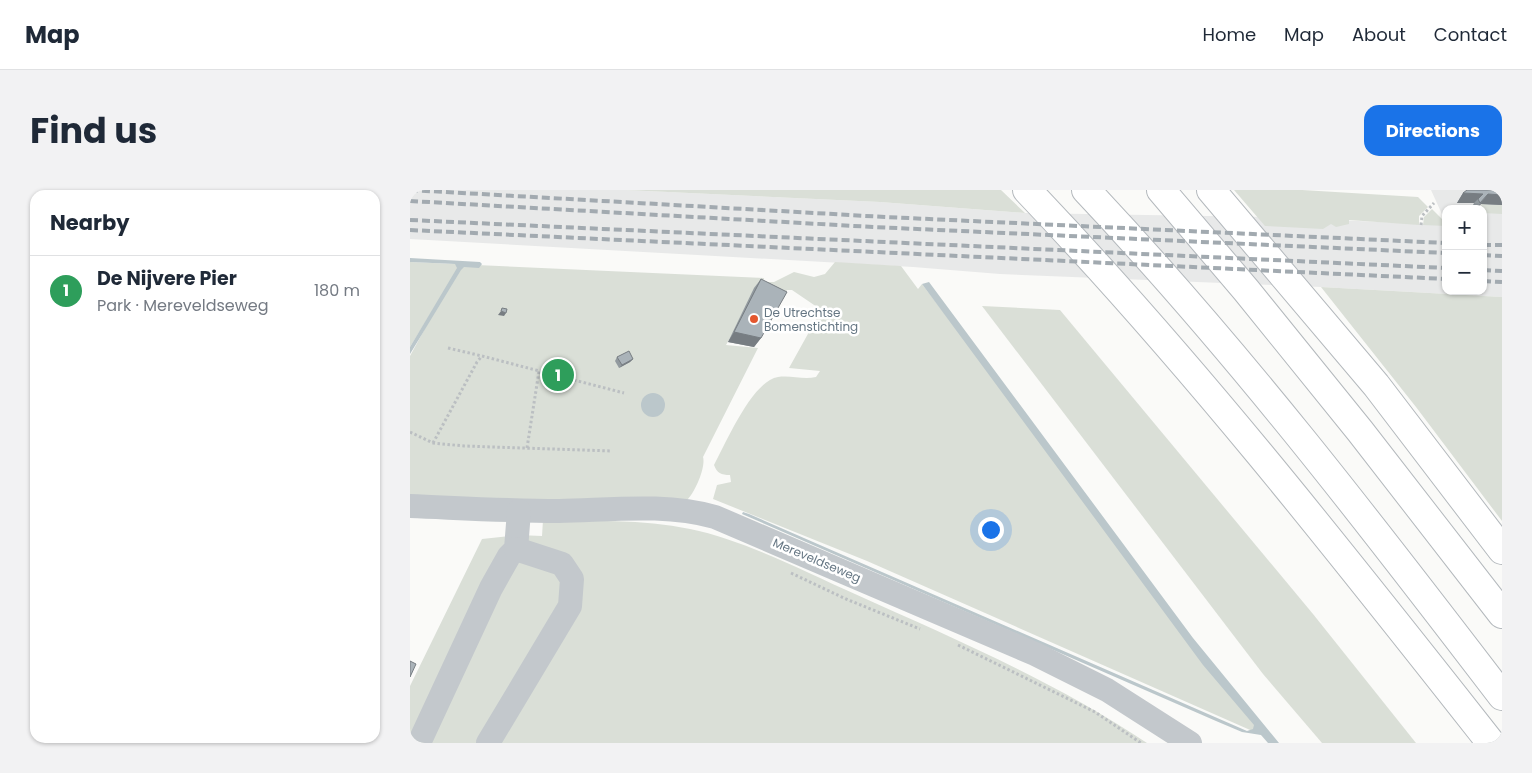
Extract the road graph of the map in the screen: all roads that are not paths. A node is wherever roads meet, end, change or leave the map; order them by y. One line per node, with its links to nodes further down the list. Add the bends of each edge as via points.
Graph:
1 (1027, 190): 14 (highway, via 1235,423)
2 (1086, 190): 10 (highway, via 1269,398 1362,512)
3 (1162, 190): 9 (highway, via 1354,423)
4 (1211, 190): 8 (highway, via 1376,385)
5 (410, 506): 6 (street, Mereveldseweg)
6 (519, 511): 7 (street); 13 (street, Mereveldseweg, via 669,509 715,516 1035,654 1106,690)
7 (516, 549): 11 (street, via 491,588); 12 (street, via 562,564 572,579 570,606)
8 (1502, 550)
9 (1502, 614)
10 (1502, 696)
11 (419, 743)
12 (488, 743)
13 (1190, 743)
14 (1491, 743)

